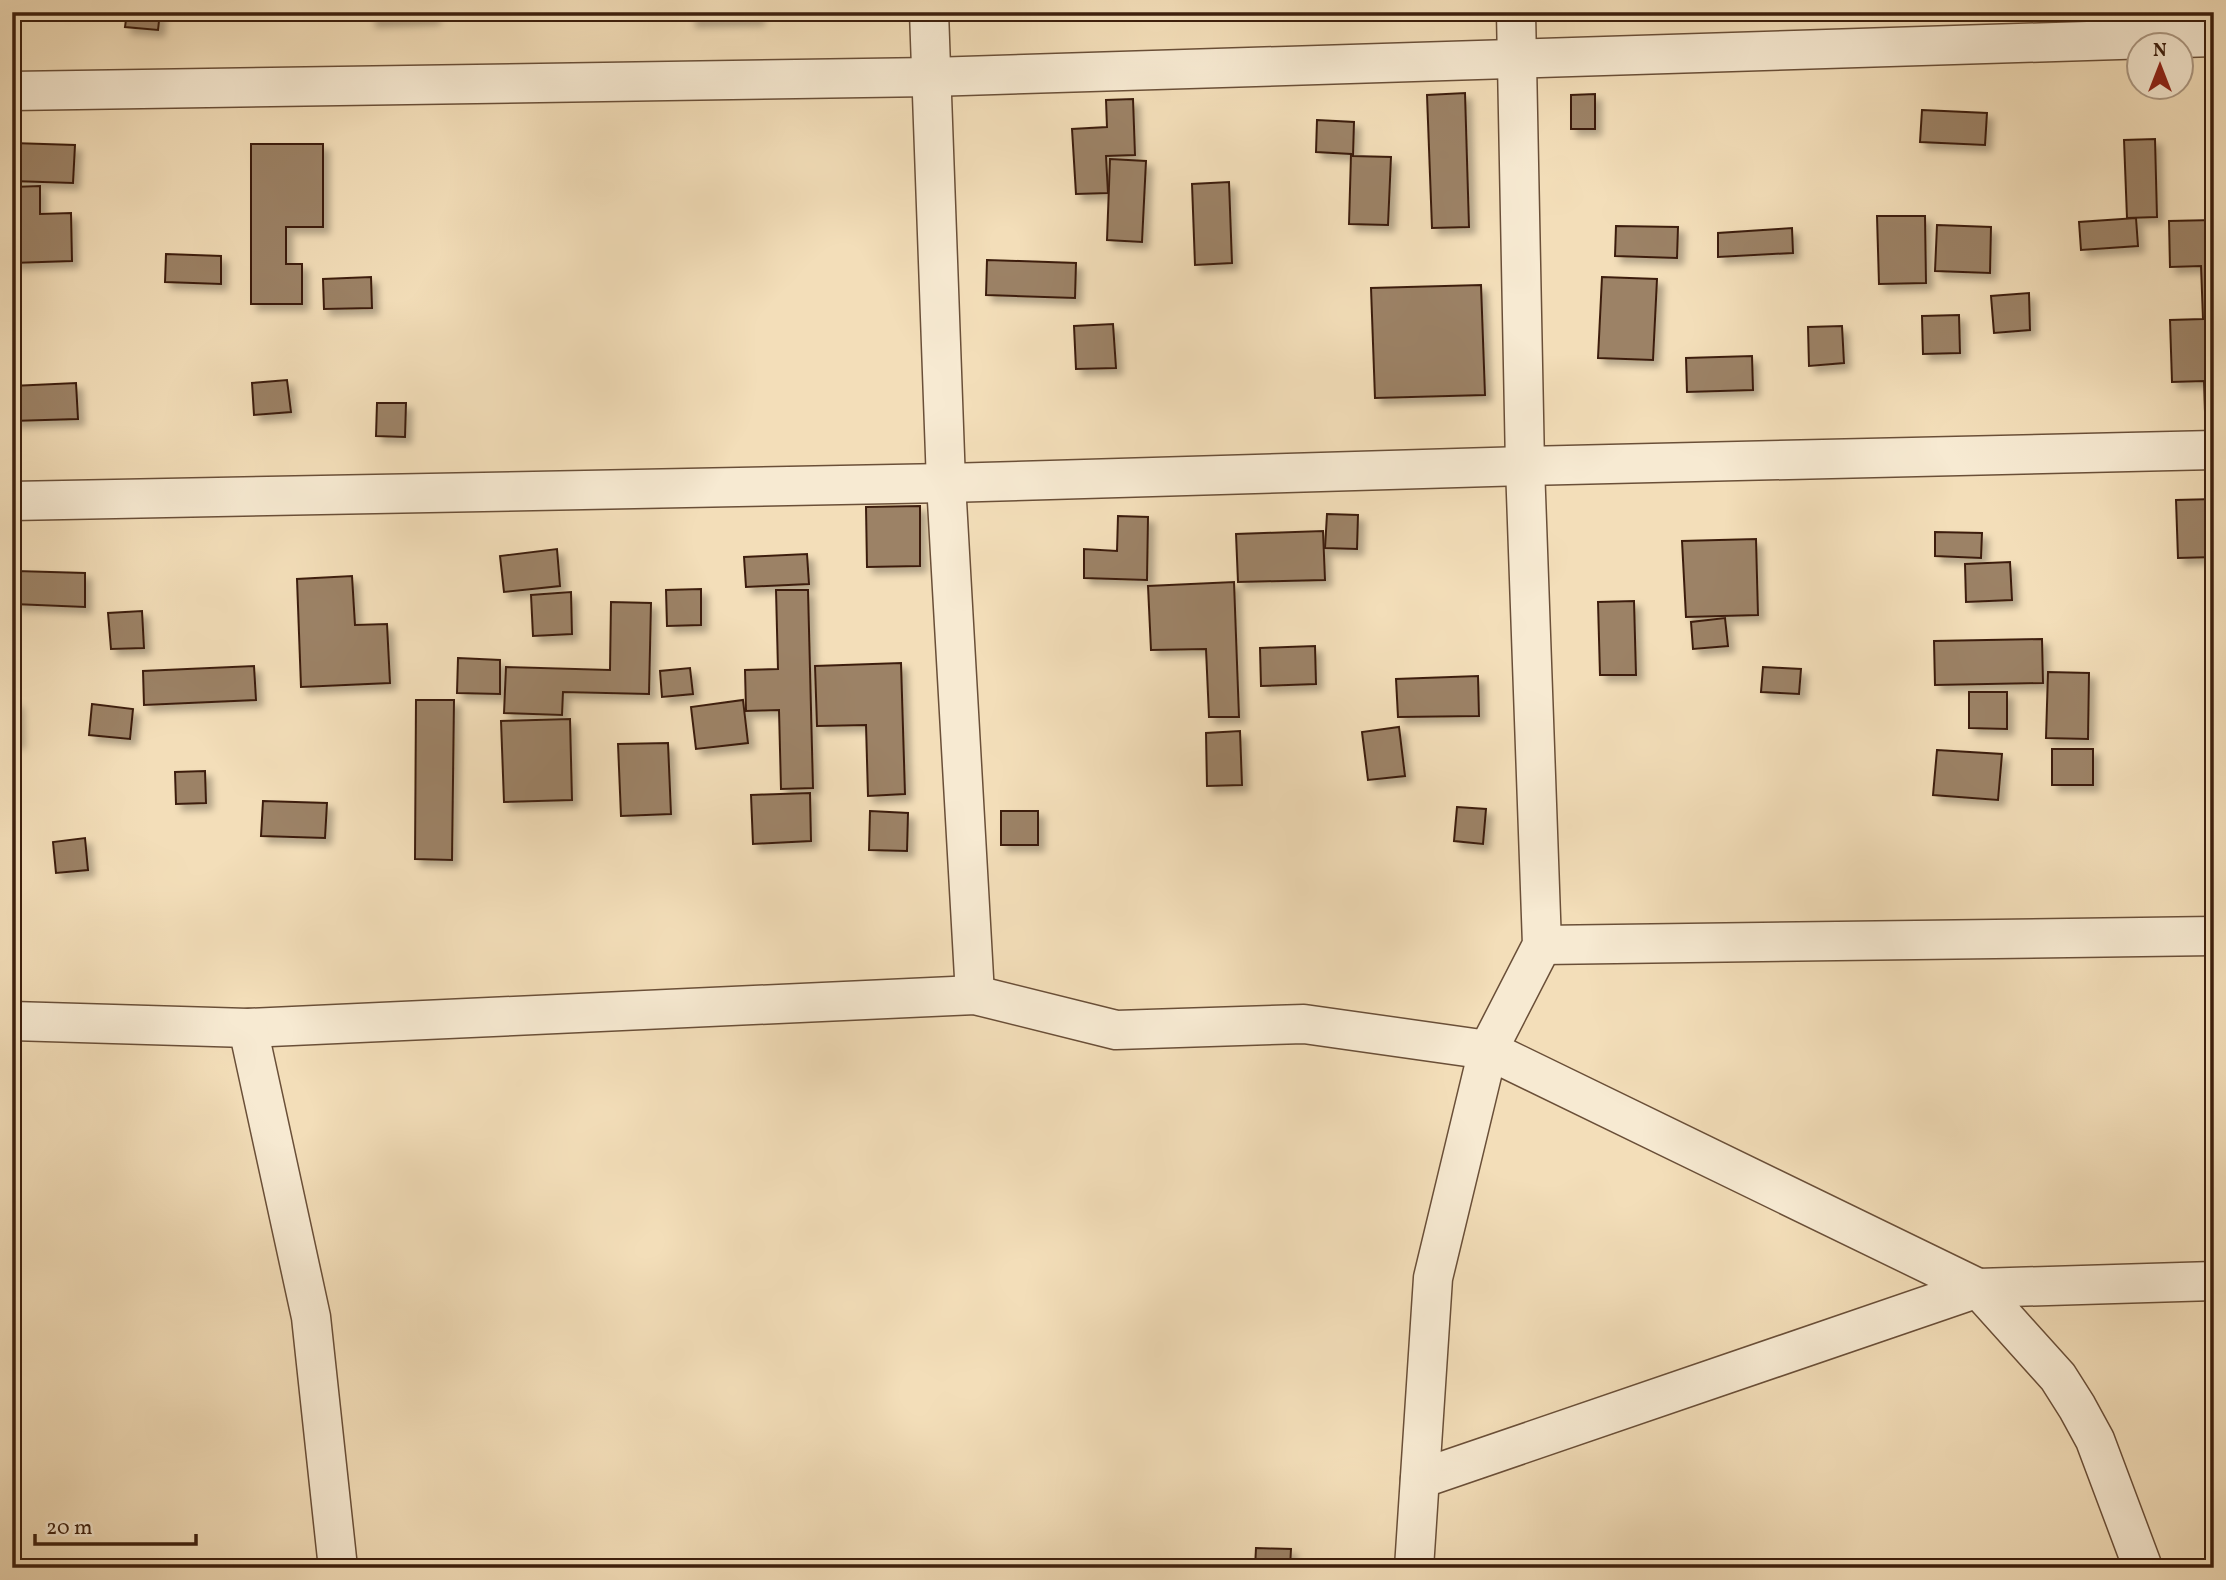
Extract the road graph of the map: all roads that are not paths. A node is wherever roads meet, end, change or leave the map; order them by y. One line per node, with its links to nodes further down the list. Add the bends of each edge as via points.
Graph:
1 (929, 12): 5 (street)
2 (1516, 12): 4 (street)
3 (2193, 29): 4 (street)
4 (1517, 58): 5 (street); 8 (street)
5 (931, 77): 6 (street); 9 (street)
6 (12, 90)
7 (2214, 450): 8 (street)
8 (1525, 466): 9 (street); 12 (street)
9 (946, 483): 10 (street); 13 (street)
10 (12, 501)
11 (2214, 936): 12 (street)
12 (1542, 945): 16 (street)
13 (975, 995): 15 (street); 16 (street, via 1115,1030 1304,1024)
14 (12, 1021): 15 (street)
15 (248, 1028): 20 (street, via 311,1317)
16 (1488, 1050): 18 (street); 19 (street, via 1433,1278)
17 (2214, 1281): 18 (street)
18 (1978, 1288): 19 (street); 22 (street, via 2058,1377 2077,1407 2095,1440)
19 (1420, 1479): 21 (street)
20 (338, 1568)
21 (1414, 1568)
22 (2143, 1568)

